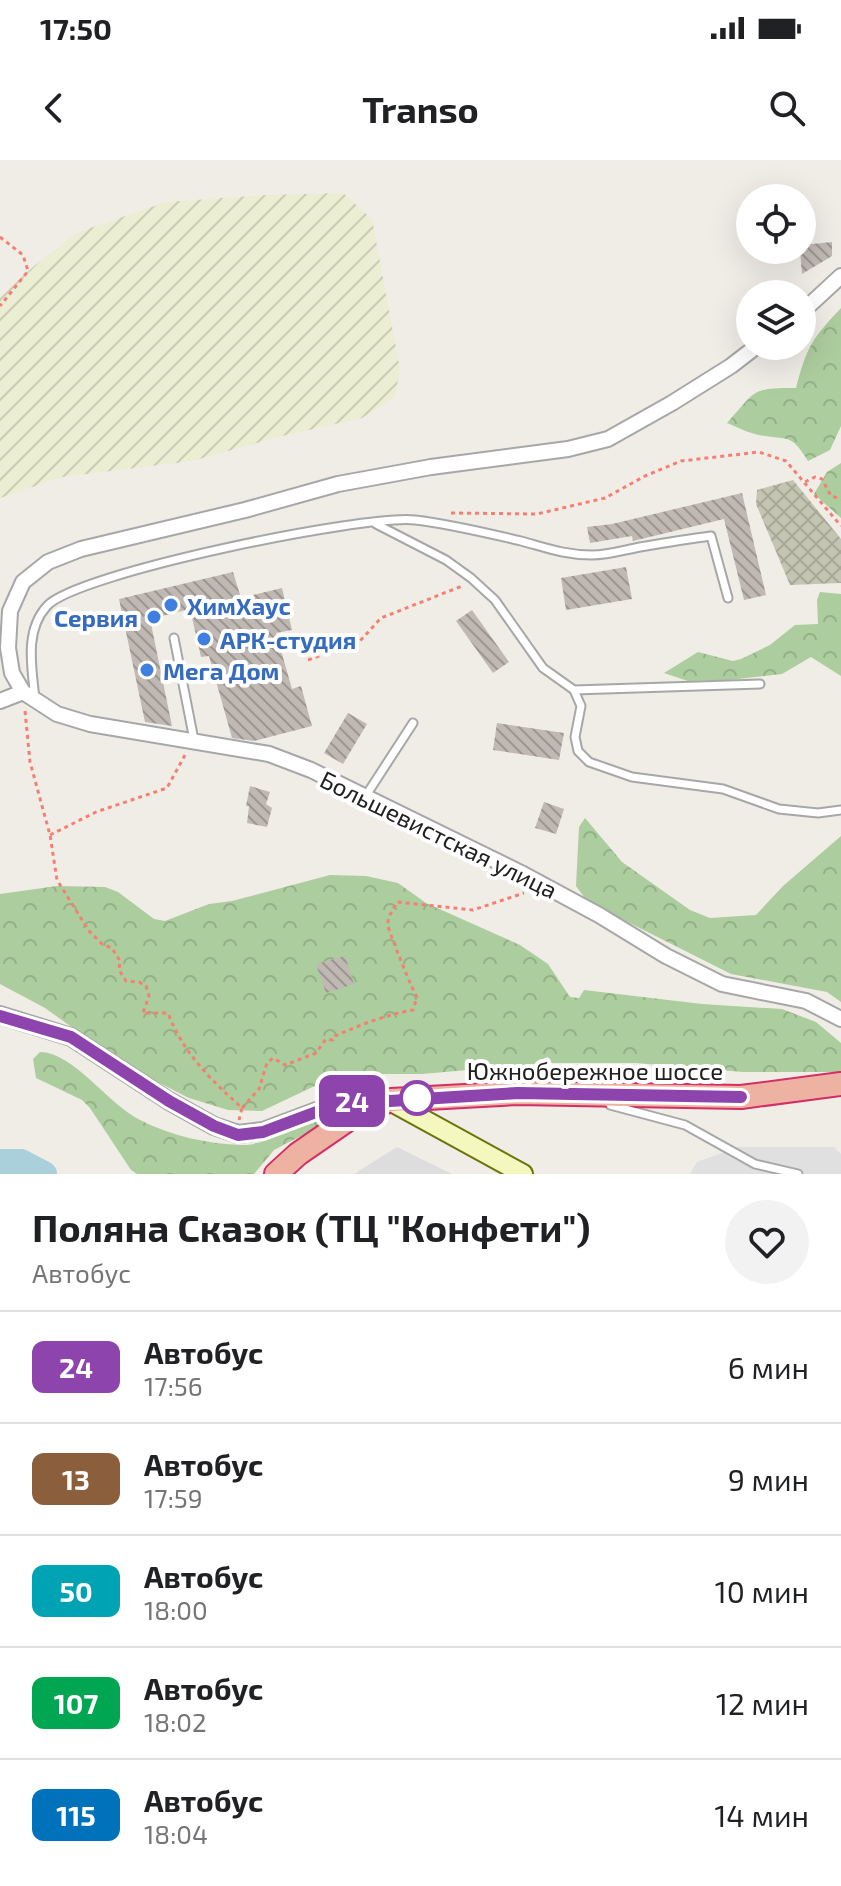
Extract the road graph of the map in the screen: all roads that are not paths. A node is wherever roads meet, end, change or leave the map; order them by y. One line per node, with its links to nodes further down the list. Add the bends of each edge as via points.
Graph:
1 (841, 276): 2 (street)
2 (816, 299)
3 (739, 360): 9 (street, via 608,439 338,484 48,562 23,582 10,611 12,673)
4 (374, 523): 5 (lane, via 412,519 558,553 596,555 711,536); 8 (lane, via 471,578 495,600 543,668); 9 (lane, via 315,529 153,564 49,602 33,632)
5 (728, 598)
6 (174, 638): 12 (lane)
7 (760, 684): 8 (lane)
8 (574, 690): 14 (lane, via 581,706 575,737 578,751 589,762 632,777 723,789 779,809)
9 (29, 696): 10 (street); 12 (street, Большевистская улица, via 57,714 90,724)
10 (0, 701)
11 (413, 723): 13 (lane)
12 (194, 740): 13 (street, Большевистская улица, via 269,754)
13 (365, 797): 16 (street, Большевистская улица, via 542,884 722,984 806,1001)
14 (841, 810)
15 (0, 1015): 19 (street, via 71,1037 169,1101 238,1134 263,1131 343,1101 371,1098); 19 (street, via 71,1037 169,1101 238,1135 263,1132 343,1102 371,1098)
16 (841, 1019)
17 (841, 1084): 19 (highway, Южнобережное шоссе, via 741,1097 518,1093)
18 (841, 1094): 20 (highway, Южнобережное шоссе, via 725,1106)
19 (395, 1103): 20 (highway, Южнобережное шоссе); 21 (main road); 22 (highway, Южнобережное шоссе, via 359,1112); 23 (highway, Южнобережное шоссе, via 340,1134)
20 (610, 1105): 24 (lane, via 685,1125 755,1164)
21 (521, 1172)
22 (276, 1174)
23 (288, 1174)
24 (798, 1174)

